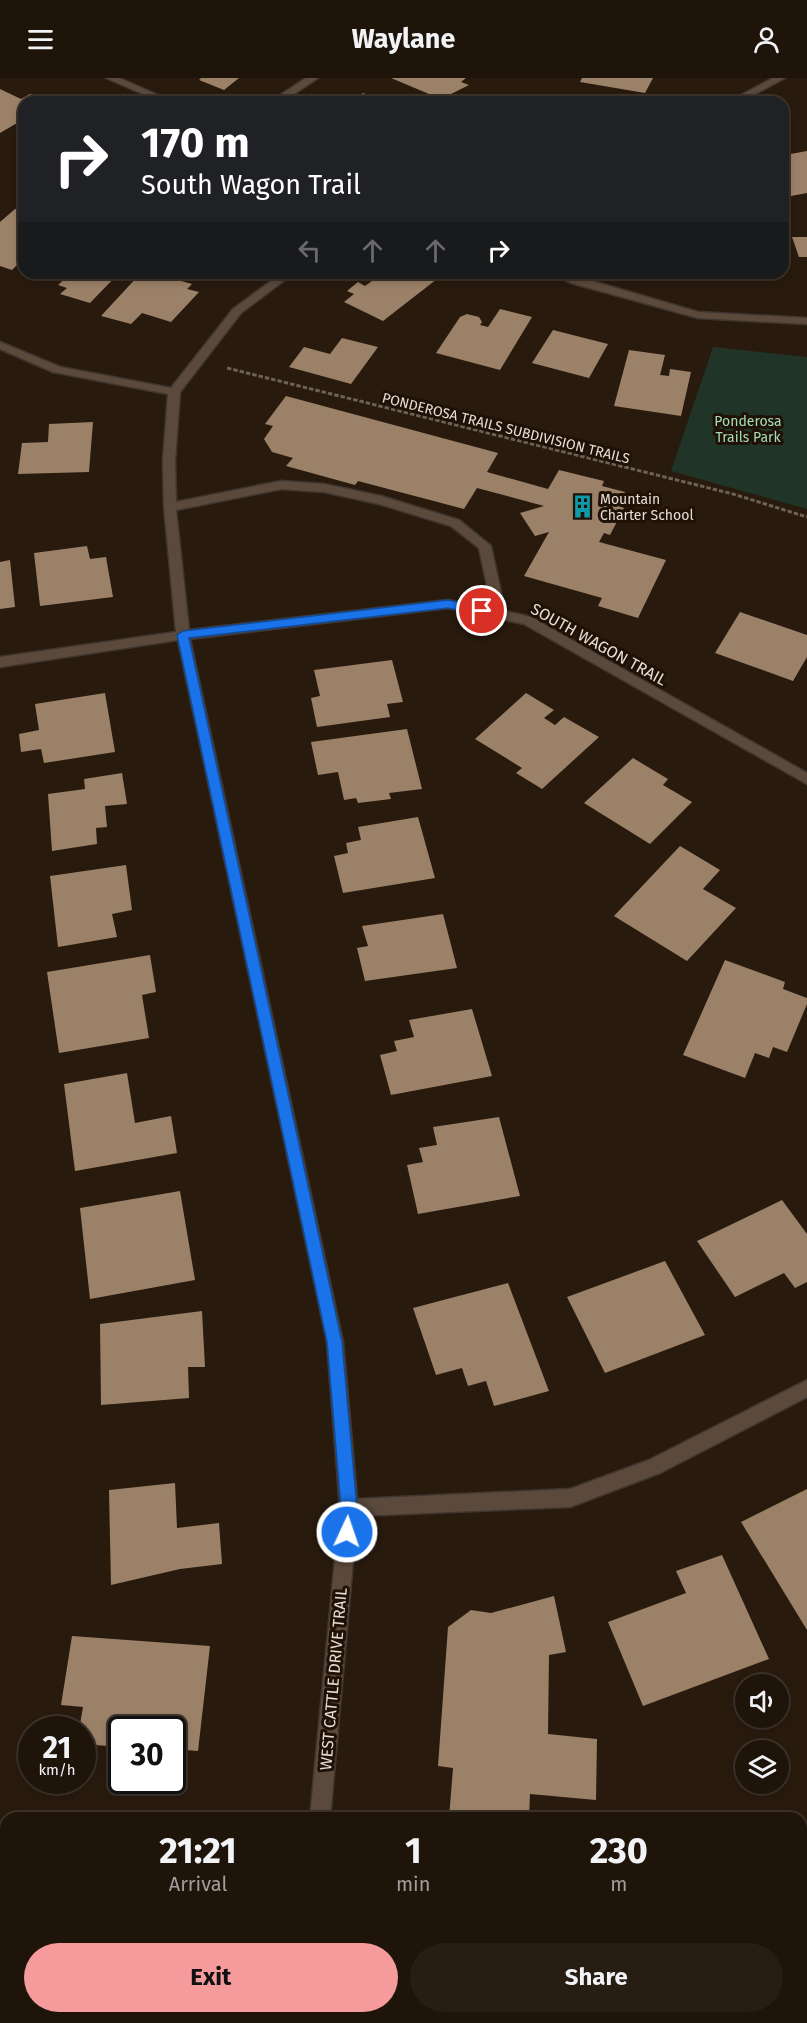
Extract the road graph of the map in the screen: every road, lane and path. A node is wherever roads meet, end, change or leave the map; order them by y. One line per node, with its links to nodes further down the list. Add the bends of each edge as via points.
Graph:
1 (111, 78): 4 (street)
2 (314, 78): 5 (street)
3 (780, 78): 6 (street)
4 (154, 96)
5 (285, 96)
6 (745, 96)
7 (281, 279): 11 (street, via 237,311)
8 (570, 279): 9 (street, via 698,315)
9 (807, 321)
10 (0, 345): 12 (street, via 57,370)
11 (199, 360): 12 (street); 14 (path, PONDEROSA TRAILS SUBDIVISION TRAILS, via 733,494)
12 (174, 392): 13 (street, WEST CATTLE DRIVE TRAIL)
13 (170, 507): 15 (street, via 280,485 324,488 381,500 455,524 485,546); 16 (street, WEST CATTLE DRIVE TRAIL)
14 (807, 517)
15 (499, 614): 16 (street, SOUTH WAGON TRAIL, via 448,604); 18 (street, SOUTH WAGON TRAIL, via 527,620)
16 (183, 635): 17 (street, SOUTH WAGON TRAIL); 20 (street, WEST CATTLE DRIVE TRAIL, via 335,1342)
17 (0, 662)
18 (807, 779)
19 (807, 1388): 20 (street, via 654,1467 570,1498)
20 (349, 1508): 21 (street, WEST CATTLE DRIVE TRAIL)
21 (321, 1812)

